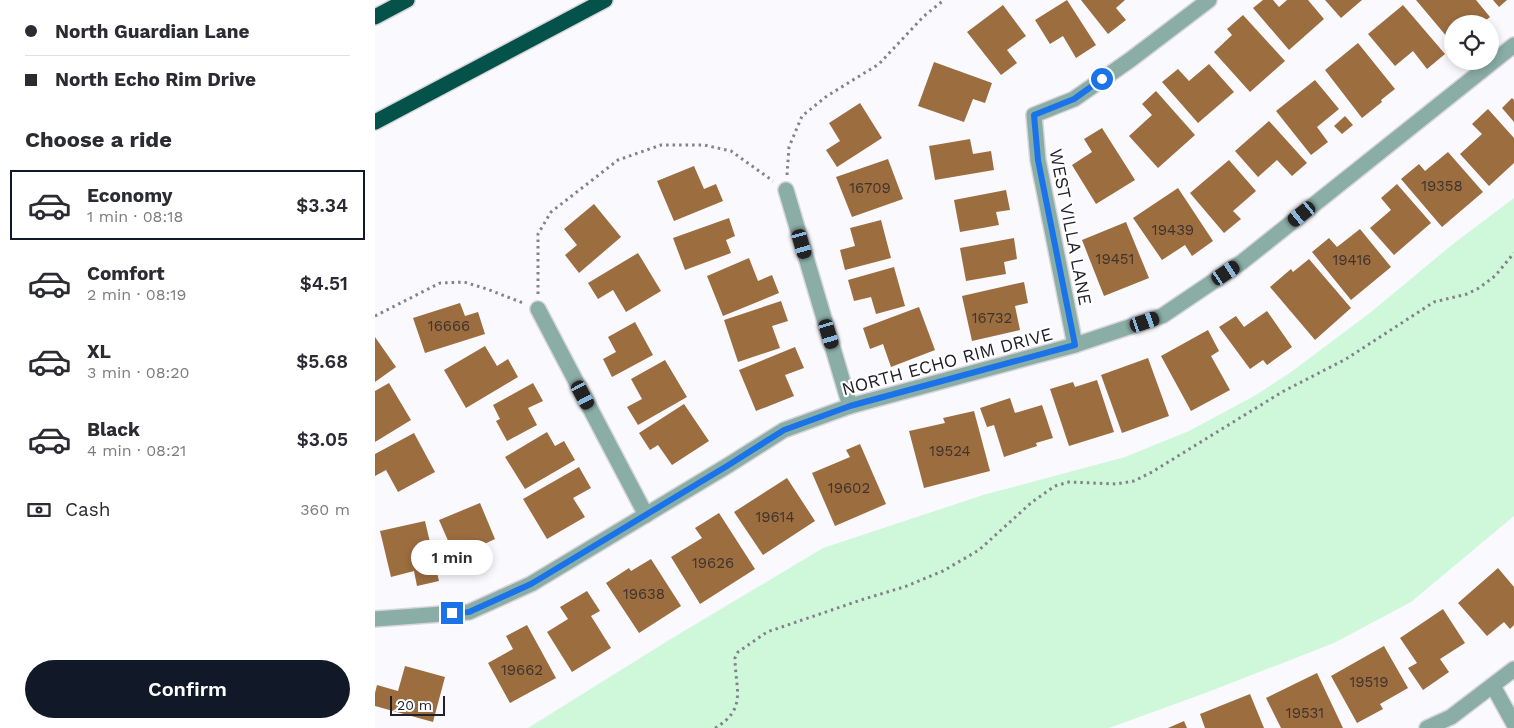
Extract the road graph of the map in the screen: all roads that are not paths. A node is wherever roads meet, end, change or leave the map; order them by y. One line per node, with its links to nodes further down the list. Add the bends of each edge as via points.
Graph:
1 (407, 0): 4 (highway)
2 (605, 0): 6 (highway)
3 (1209, 0): 9 (street, WEST VILLA LANE, via 1074,99 1034,115 1038,160)
4 (375, 17)
5 (1514, 45): 9 (street, NORTH ECHO RIM DRIVE, via 1242,262 1162,316)
6 (375, 122)
7 (786, 190): 10 (street)
8 (539, 309): 11 (street)
9 (1075, 345): 10 (street, NORTH ECHO RIM DRIVE)
10 (850, 406): 11 (street, NORTH ECHO RIM DRIVE, via 784,430)
11 (646, 515): 12 (street, NORTH ECHO RIM DRIVE, via 531,584 469,612)
12 (375, 619)
13 (1514, 669): 14 (street)
14 (1493, 686): 15 (street); 16 (street, via 1451,717)
15 (1514, 724)
16 (1427, 728)

